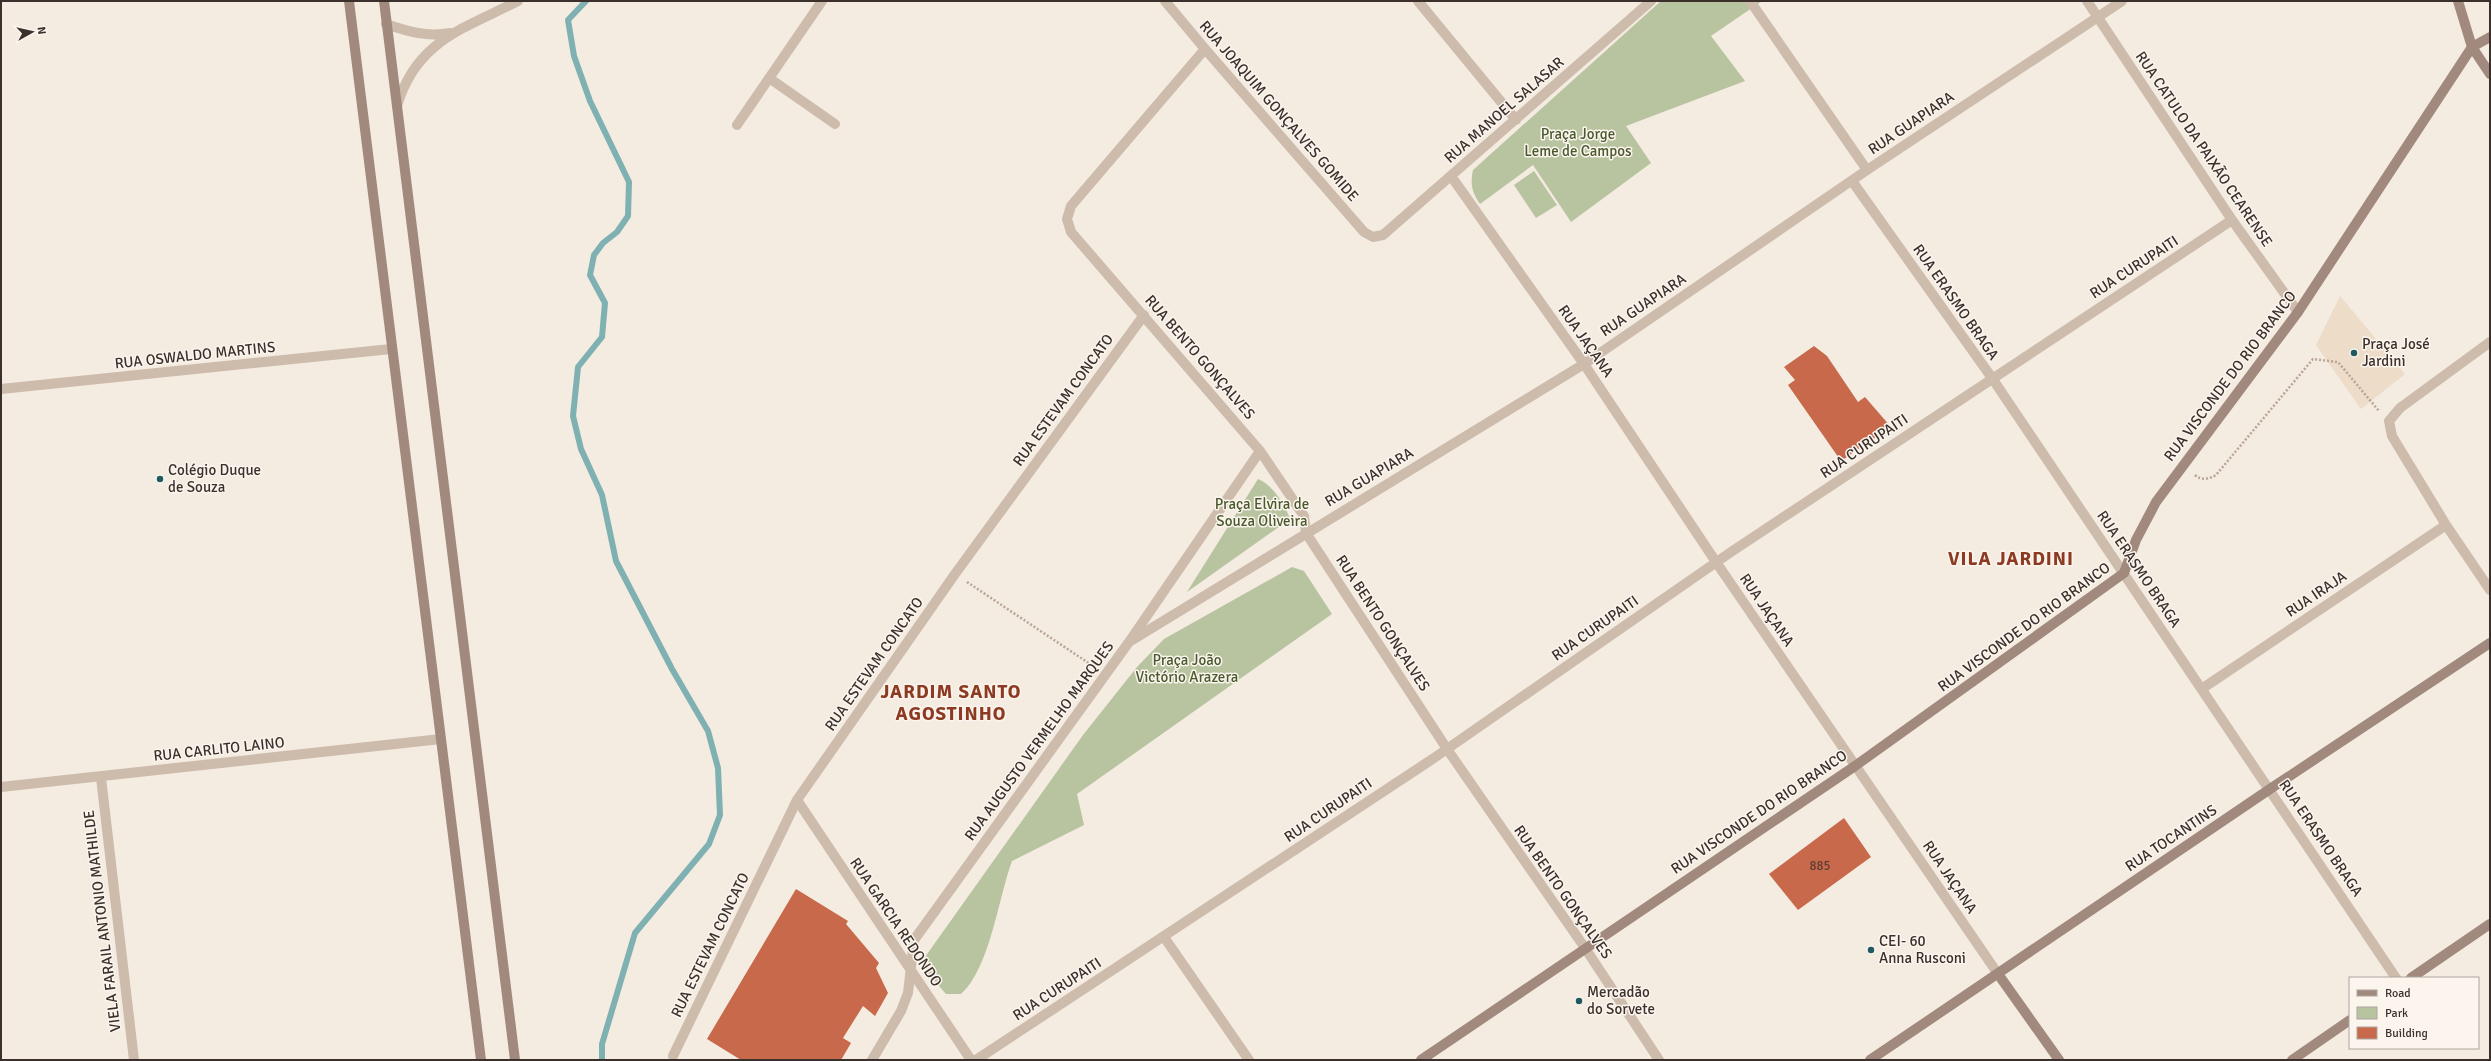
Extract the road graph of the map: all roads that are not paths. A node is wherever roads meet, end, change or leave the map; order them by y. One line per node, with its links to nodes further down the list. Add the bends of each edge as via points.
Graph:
1 (348, 1): 32 (main road)
2 (384, 1): 13 (main road)
3 (518, 1): 14 (street)
4 (822, 1): 19 (street)
5 (1165, 1): 17 (street, RUA JOAQUIM GONÇALVES GOMIDE)
6 (1418, 1): 21 (street)
7 (1651, 1): 21 (street, RUA MANOEL SALASAR)
8 (1750, 1): 24 (street)
9 (2087, 1): 12 (street, RUA CATULO DA PAIXÃO CEARENSE)
10 (2122, 1): 12 (street, RUA GUAPIARA)
11 (2458, 1): 16 (main road)
12 (2098, 17): 24 (street, RUA GUAPIARA); 27 (street, RUA CATULO DA PAIXÃO CEARENSE)
13 (386, 24): 14 (street, via 420,35 434,36); 20 (main road)
14 (456, 32): 20 (street, via 422,56 408,74)
15 (2490, 37): 16 (main road, RUA VISCONDE DO RIO BRANCO)
16 (2472, 47): 18 (main road); 29 (main road, RUA VISCONDE DO RIO BRANCO)
17 (1204, 49): 28 (street, RUA JOAQUIM GONÇALVES GOMIDE, via 1364,232); 30 (street, RUA BENTO GONÇALVES, via 1071,206 1067,219 1071,232)
18 (2490, 74)
19 (769, 78): 22 (street); 23 (street)
20 (396, 107): 63 (main road)
21 (1516, 120): 25 (street, RUA MANOEL SALASAR)
22 (737, 124)
23 (835, 124)
24 (1867, 170): 26 (street, RUA GUAPIARA)
25 (1451, 176): 28 (street, RUA MANOEL SALASAR, via 1383,235); 33 (street, RUA JAÇANA)
26 (1852, 181): 33 (street, RUA GUAPIARA); 34 (street, RUA ERASMO BRAGA)
27 (2232, 220): 29 (street, RUA CATULO DA PAIXÃO CEARENSE); 34 (street, RUA CURUPAITI)
28 (1373, 237)
29 (2298, 312): 40 (main road, RUA VISCONDE DO RIO BRANCO, via 2156,502 2136,540)
30 (1144, 315): 36 (street, RUA BENTO GONÇALVES); 51 (street, RUA ESTEVAM CONCATO, via 955,574)
31 (2490, 342): 37 (street, via 2400,408 2389,422 2392,436)
32 (391, 349): 35 (street, RUA OSWALDO MARTINS); 45 (main road)
33 (1584, 364): 38 (street, RUA GUAPIARA); 39 (street, RUA JAÇANA)
34 (1992, 378): 39 (street, RUA CURUPAITI); 40 (street, RUA ERASMO BRAGA)
35 (1, 390)
36 (1260, 451): 38 (street, RUA BENTO GONÇALVES, via 1304,516); 42 (street, RUA AUGUSTO VERMELHO MARQUES)
37 (2446, 525): 41 (street); 44 (street, RUA IRAJA)
38 (1306, 533): 42 (street, RUA GUAPIARA); 46 (street, RUA BENTO GONÇALVES)
39 (1716, 562): 46 (street, RUA CURUPAITI); 47 (street, RUA JAÇANA)
40 (2124, 573): 44 (street, RUA ERASMO BRAGA); 47 (main road, RUA VISCONDE DO RIO BRANCO)
41 (2490, 590)
42 (1129, 642): 55 (street, RUA AUGUSTO VERMELHO MARQUES, via 914,940)
43 (2490, 643): 50 (main road, RUA TOCANTINS)
44 (2203, 688): 50 (street, RUA ERASMO BRAGA)
45 (441, 739): 48 (street, RUA CARLITO LAINO); 62 (main road)
46 (1447, 749): 53 (street, RUA CURUPAITI); 54 (street, RUA BENTO GONÇALVES)
47 (1855, 766): 54 (main road, RUA VISCONDE DO RIO BRANCO); 56 (street, RUA JAÇANA)
48 (101, 778): 49 (street, RUA CARLITO LAINO); 61 (street, VIELA FARAIL ANTONIO MATHILDE)
49 (1, 787)
50 (2270, 789): 56 (main road, RUA TOCANTINS); 57 (street, RUA ERASMO BRAGA)
51 (797, 800): 55 (street, RUA GARCIA REDONDO); 60 (street, RUA ESTEVAM CONCATO)
52 (2490, 924): 58 (main road)
53 (1164, 937): 66 (street, RUA CURUPAITI); 67 (street)
54 (1585, 948): 68 (main road, RUA VISCONDE DO RIO BRANCO); 69 (street, RUA BENTO GONÇALVES)
55 (910, 970): 64 (street, RUA AUGUSTO VERMELHO MARQUES, via 908,993 901,1011); 65 (street, RUA GARCIA REDONDO)
56 (1998, 974): 70 (main road, RUA TOCANTINS); 71 (main road, RUA JAÇANA)
57 (2395, 977)
58 (2412, 977)
59 (2349, 1021): 72 (main road)
60 (673, 1056)
61 (134, 1060)
62 (481, 1060)
63 (515, 1060)
64 (872, 1060)
65 (971, 1060)
66 (976, 1060)
67 (1249, 1060)
68 (1421, 1060)
69 (1659, 1060)
70 (1870, 1060)
71 (2059, 1060)
72 (2292, 1060)

